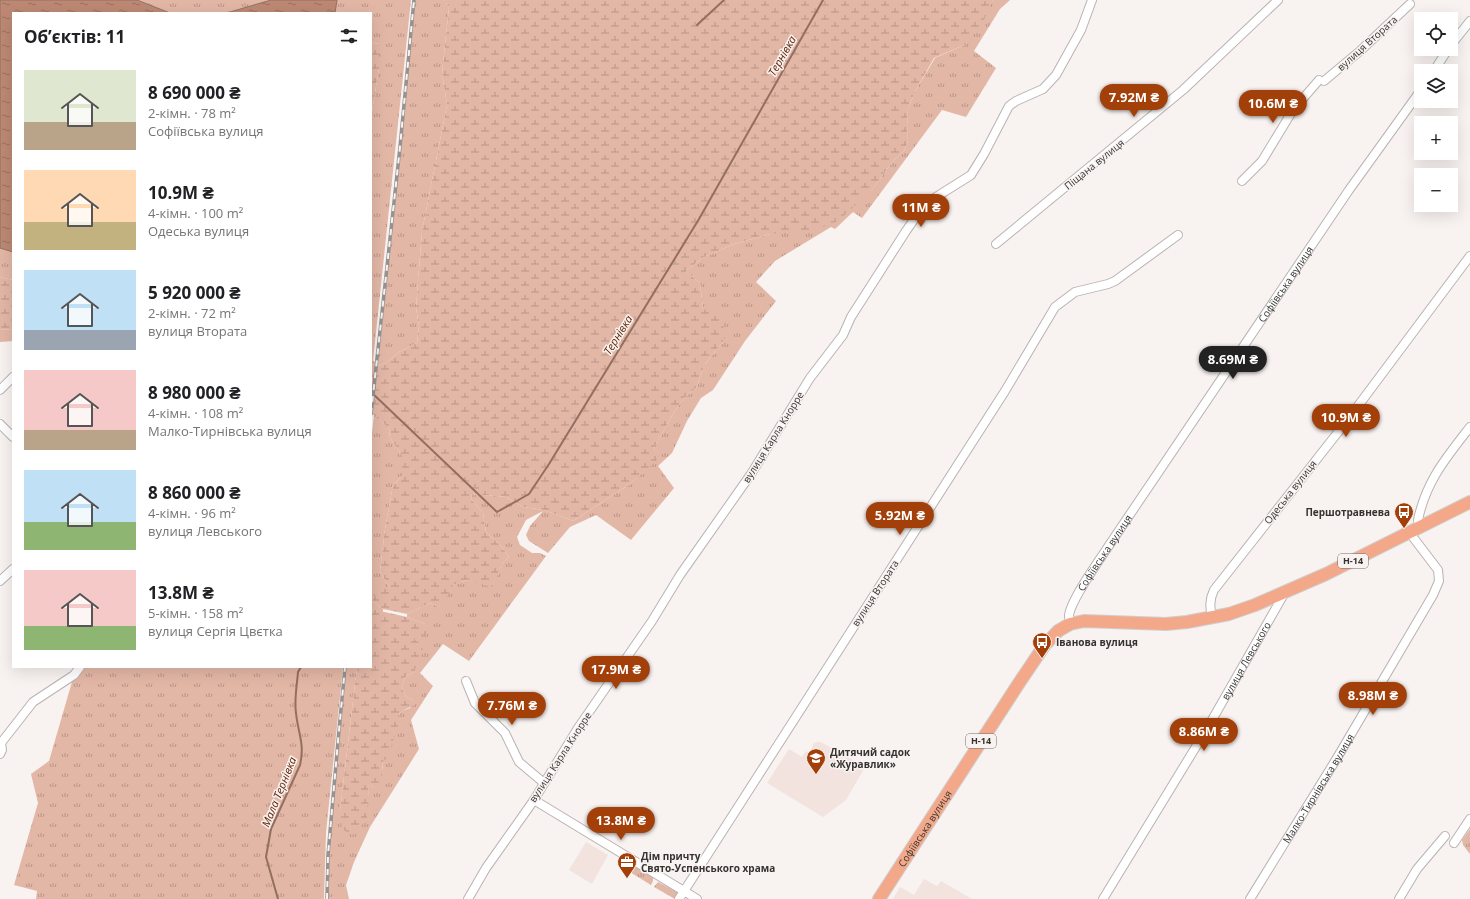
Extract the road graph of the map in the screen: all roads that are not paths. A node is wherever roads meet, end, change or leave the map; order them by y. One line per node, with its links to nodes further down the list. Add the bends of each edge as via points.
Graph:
1 (1092, 0): 28 (street, вулиця Карла Кнорре, via 1081,30 1056,76 1043,90 1008,106 971,175 925,204 851,317 843,335 810,378 751,474 680,575)
2 (1278, 0): 9 (street, Піщана вулиця, via 1183,90)
3 (1410, 4): 7 (street, вулиця Втората, via 1360,51 1321,81 1293,110 1262,161)
4 (1470, 21): 5 (street)
5 (1458, 36)
6 (1414, 100): 23 (street, Софіївська вулиця, via 1349,190 1114,538 1079,592 1071,609)
7 (1242, 181)
8 (1178, 235): 33 (street, вулиця Втората, via 1115,281 1075,292 1055,307 1005,390)
9 (996, 244)
10 (1470, 256): 22 (street, Одеська вулиця, via 1350,417 1214,590 1210,599)
11 (12, 378): 12 (street)
12 (0, 390)
13 (0, 424): 15 (street)
14 (1470, 427): 17 (street, via 1433,476 1421,505)
15 (12, 436)
16 (1470, 502): 17 (main road, Н-14)
17 (1419, 523): 18 (main road, Н-14)
18 (1409, 532): 21 (main road, Н-14); 39 (street, Малко-Тирнівська вулиця, via 1438,570 1439,581 1433,595)
19 (12, 571): 20 (street)
20 (0, 580)
21 (1284, 594): 22 (main road, Софіївська вулиця / Н-14); 38 (street, вулиця Левського, via 1211,721)
22 (1212, 618): 23 (main road, Софіївська вулиця / Н-14, via 1166,624 1084,621)
23 (1070, 624): 37 (main road, Софіївська вулиця / Н-14, via 1058,631 1044,646)
24 (79, 668): 26 (street, via 74,675 33,702)
25 (466, 681): 28 (street, via 475,702 505,733 519,762)
26 (0, 743): 27 (street)
27 (0, 754)
28 (544, 783): 29 (street, вулиця Карла Кнорре)
29 (534, 800): 33 (street); 34 (street, вулиця Карла Кнорре, via 486,868)
30 (1470, 819): 32 (street)
31 (1445, 836): 40 (street, via 1417,870)
32 (1454, 843)
33 (685, 891): 35 (street, вулиця Втората); 36 (street)
34 (468, 899)
35 (679, 899)
36 (697, 899)
37 (878, 899)
38 (1103, 899)
39 (1250, 899)
40 (1399, 899)

